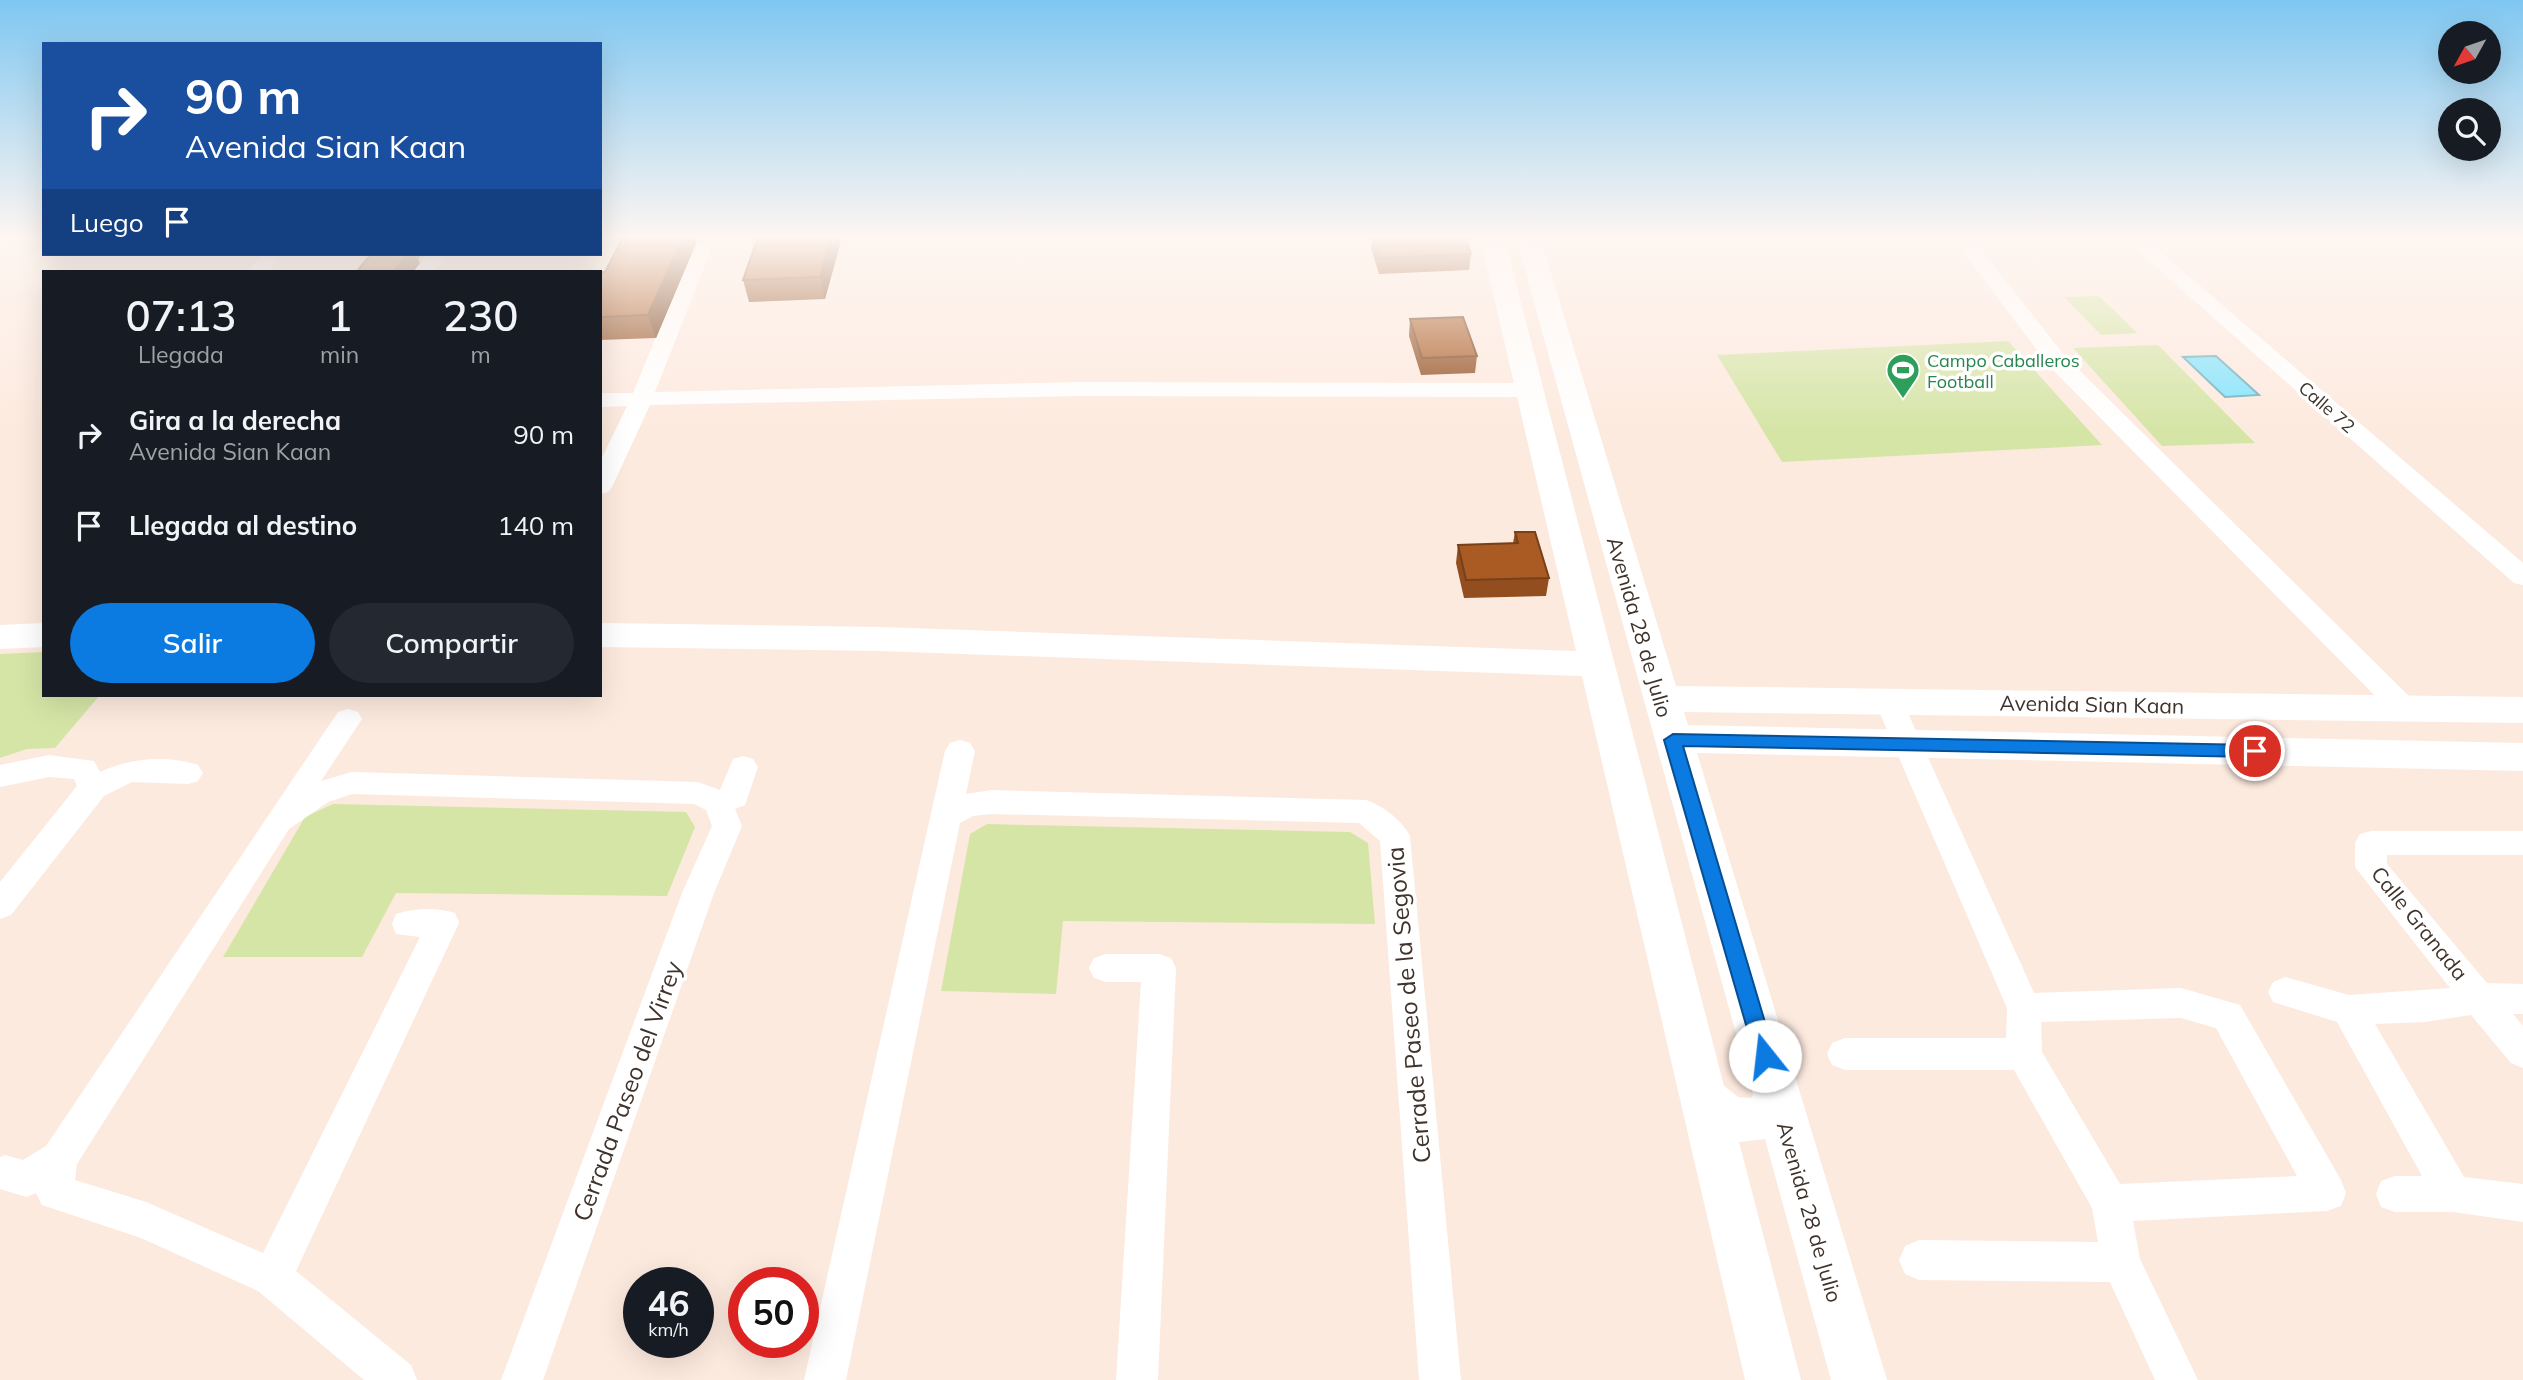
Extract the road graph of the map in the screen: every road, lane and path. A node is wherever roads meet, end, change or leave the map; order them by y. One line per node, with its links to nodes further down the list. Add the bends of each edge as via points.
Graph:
1 (681, 301): 8 (street)
2 (1508, 301): 6 (main road)
3 (1546, 301): 11 (main road, Avenida 28 de Julio)
4 (2011, 301): 19 (street, via 2057,361)
5 (2205, 301): 12 (street, Calle 72)
6 (1530, 390): 8 (street, via 1081,389); 10 (main road)
7 (602, 400): 8 (street)
8 (641, 400): 9 (street)
9 (602, 483)
10 (1553, 485): 11 (main road, via 1574,477); 16 (main road)
11 (1599, 485): 17 (main road, Avenida 28 de Julio)
12 (2523, 577)
13 (42, 635): 15 (main road)
14 (602, 635): 16 (main road, via 894,640)
15 (0, 637)
16 (1597, 664): 45 (main road)
17 (1661, 699): 18 (main road, Avenida Sian Kaan); 22 (main road, Avenida 28 de Julio)
18 (1889, 702): 19 (main road, Avenida Sian Kaan); 23 (street)
19 (2403, 707): 20 (main road, Avenida Sian Kaan)
20 (2523, 710)
21 (348, 719): 32 (street)
22 (1673, 740): 23 (main road, Avenida Sian Kaan); 46 (main road, Avenida 28 de Julio)
23 (1907, 744): 25 (main road, Avenida Sian Kaan); 40 (street)
24 (960, 751): 31 (street)
25 (2523, 757)
26 (743, 767): 30 (street, via 734,797)
27 (188, 773): 29 (street, via 129,771)
28 (0, 776): 29 (street, via 49,766 84,769)
29 (93, 788): 34 (street)
30 (718, 803): 32 (street, via 698,793 352,783 317,794); 57 (street, Cerrada Paseo del Virrey, via 727,826 693,906)
31 (947, 816): 58 (street); 60 (street, Cerrade Paseo de la Segovia, via 967,805 992,802 1332,810 1366,812 1395,836)
32 (278, 821): 47 (street)
33 (2523, 843): 38 (street, Calle Granada, via 2371,843 2371,867)
34 (0, 906)
35 (408, 924): 55 (street, via 443,923)
36 (1106, 968): 59 (street, via 1159,968)
37 (2286, 992): 41 (street)
38 (2482, 998): 39 (street); 41 (street, via 2425,1007); 42 (street, Calle Granada)
39 (2523, 999)
40 (2024, 1008): 44 (street); 51 (street, via 2181,1003 2228,1016 2327,1193)
41 (2349, 1010): 50 (street)
42 (2523, 1052)
43 (1845, 1054): 44 (street)
44 (2025, 1054): 51 (street)
45 (1705, 1099): 46 (main road, via 1726,1117 1741,1121 1766,1116); 61 (main road)
46 (1777, 1099): 62 (main road, Avenida 28 de Julio)
47 (59, 1159): 48 (street, via 26,1179); 55 (street, via 55,1192 146,1222)
48 (5, 1173)
49 (2395, 1194): 50 (street)
50 (2453, 1194): 52 (street)
51 (2110, 1203): 54 (street)
52 (2523, 1203)
53 (1919, 1260): 54 (street)
54 (2121, 1262): 63 (street)
55 (272, 1277): 56 (street)
56 (396, 1380)
57 (522, 1380)
58 (825, 1380)
59 (1137, 1380)
60 (1440, 1380)
61 (1773, 1380)
62 (1859, 1380)
63 (2177, 1380)

